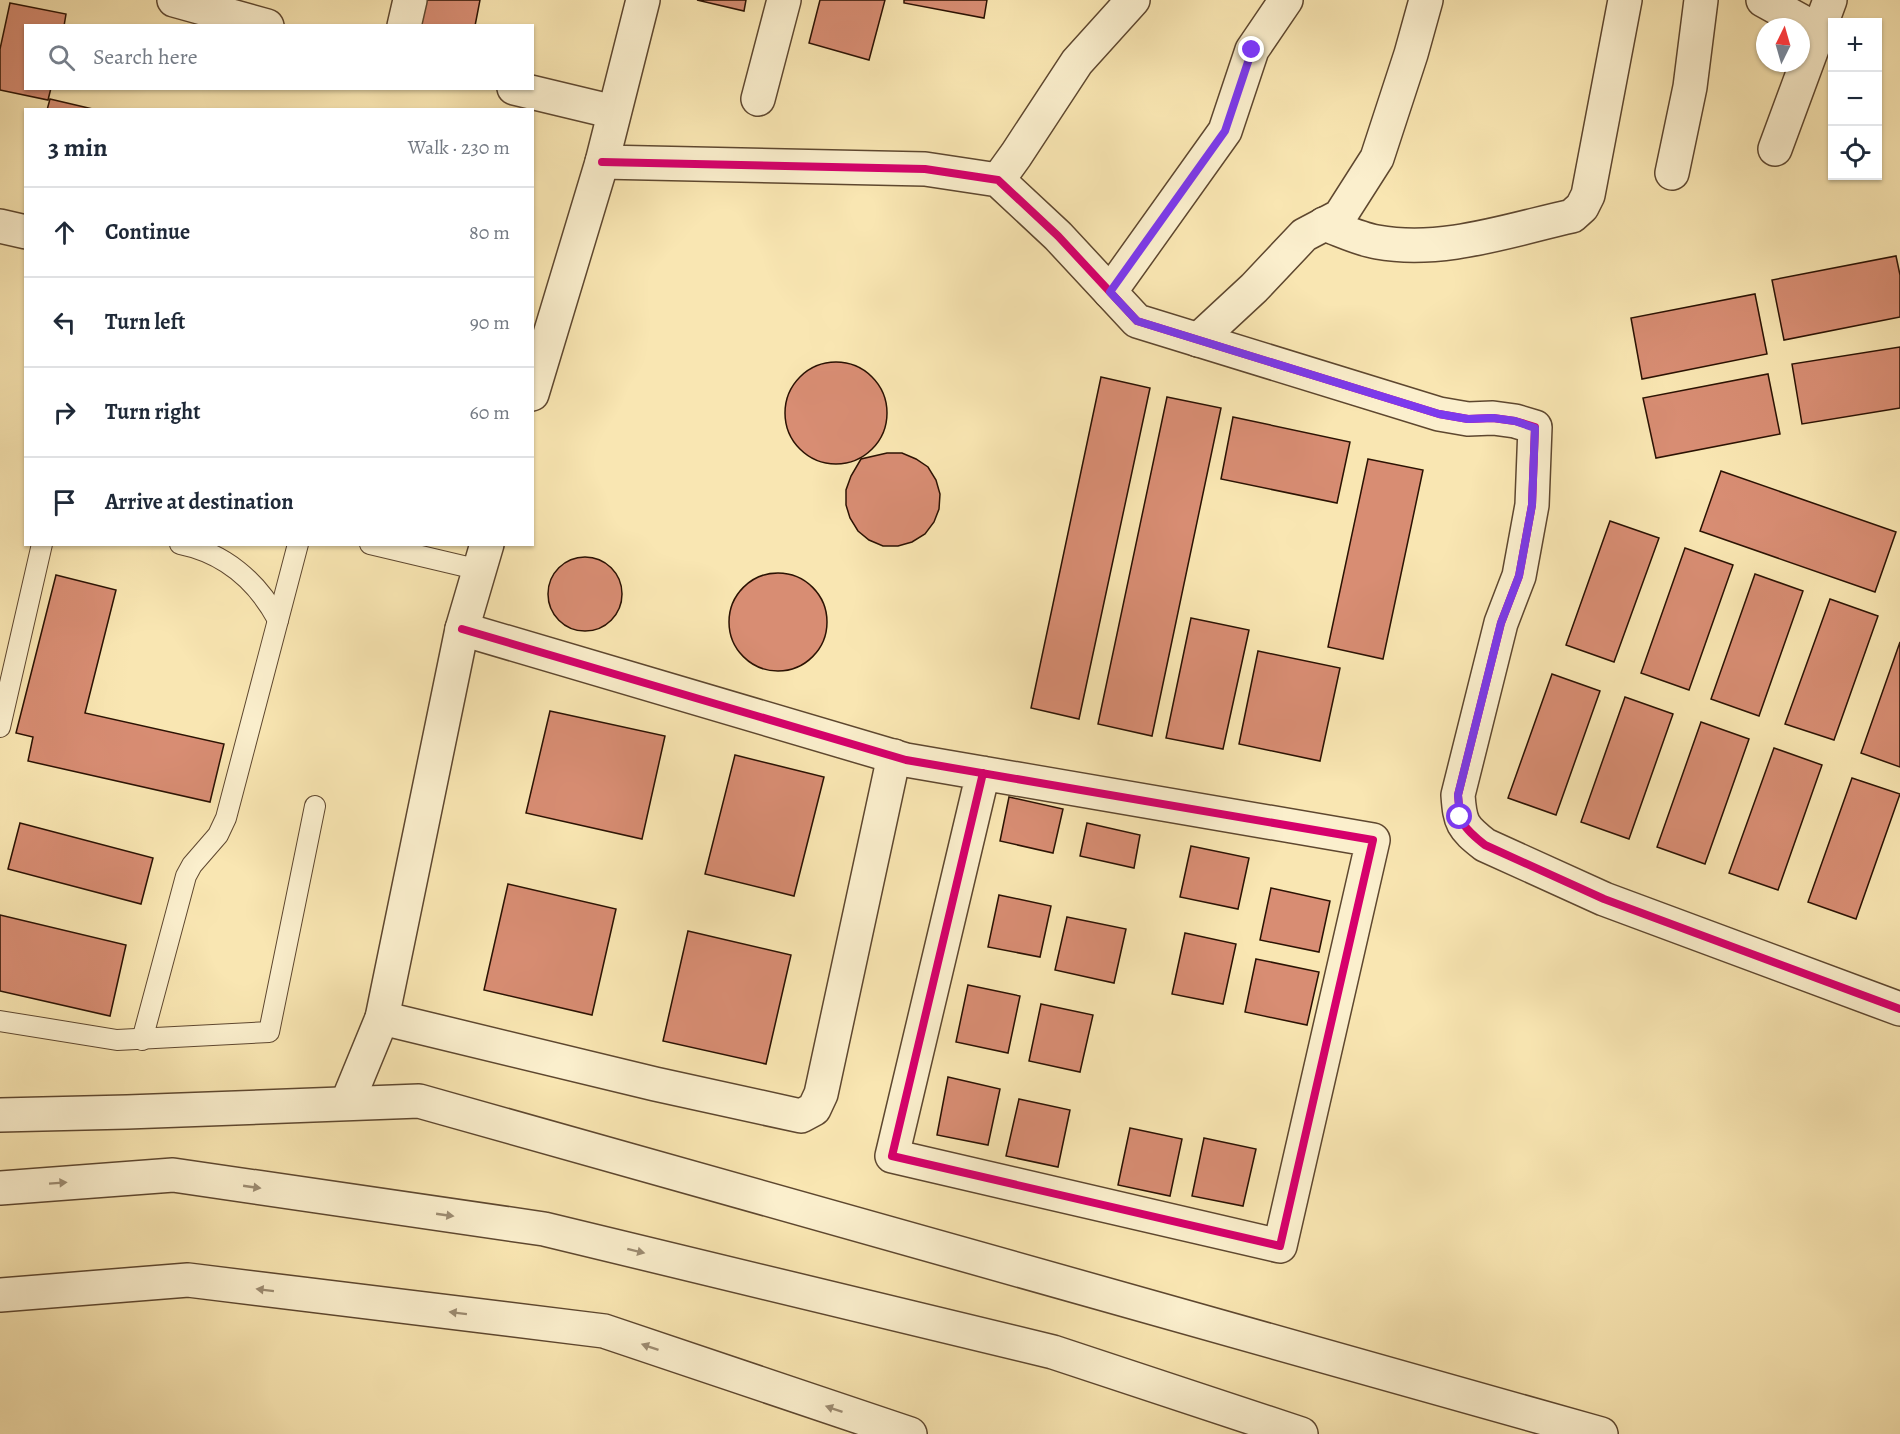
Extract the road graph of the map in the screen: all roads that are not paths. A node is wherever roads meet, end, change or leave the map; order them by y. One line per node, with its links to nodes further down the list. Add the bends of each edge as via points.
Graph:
1 (174, 0): 12 (street)
2 (410, 0): 13 (street)
3 (643, 0): 17 (street)
4 (784, 0): 16 (street)
5 (1132, 0): 21 (street, via 1077,62)
6 (1286, 0): 25 (street, via 1252,50 1225,131)
7 (1426, 0): 22 (street, via 1377,158 1340,216)
8 (1625, 0): 22 (street, via 1588,195 1572,216 1454,243 1376,242)
9 (1701, 0): 20 (street, via 1690,87)
10 (1763, 0): 14 (street)
11 (1830, 0): 14 (street)
12 (260, 24)
13 (404, 24)
14 (1819, 31): 18 (street)
15 (522, 90): 17 (street)
16 (758, 99)
17 (614, 112): 19 (street)
18 (1775, 149)
19 (602, 162): 21 (street, via 925,168); 27 (street)
20 (1672, 173)
21 (998, 180): 25 (street)
22 (1324, 224): 26 (street, via 1304,236)
23 (0, 226): 24 (street)
24 (24, 232)
25 (1110, 292): 26 (street, via 1137,321)
26 (1198, 340): 40 (street, via 1439,414 1515,421 1535,428 1532,505 1519,576 1501,623 1458,795 1460,817 1468,832 1485,845 1604,899)
27 (540, 345): 28 (street)
28 (534, 382)
29 (42, 546): 36 (lane)
30 (191, 546): 34 (lane, via 227,562 254,586)
31 (297, 546): 34 (lane)
32 (388, 546): 33 (lane)
33 (484, 557): 35 (street)
34 (278, 620): 43 (lane, via 226,818 218,835 186,876)
35 (462, 629): 37 (street); 41 (street)
36 (0, 727)
37 (894, 756): 38 (street); 41 (street, via 821,1094 814,1109 801,1116)
38 (983, 773): 38 (street, via 1373,840 1280,1246 892,1156)
39 (315, 806): 43 (lane, via 269,1032)
40 (1900, 1009)
41 (382, 1018): 44 (street)
42 (0, 1021): 43 (lane, via 117,1041)
43 (142, 1040)
44 (347, 1103): 45 (street); 50 (street, via 420,1101)
45 (0, 1114)
46 (0, 1188): 49 (street, one-way to 49, via 172,1175 544,1229 1053,1352)
47 (0, 1295): 48 (street, one-way to 47, via 604,1331 188,1280)
48 (910, 1434)
49 (1301, 1434)
50 (1601, 1434)

